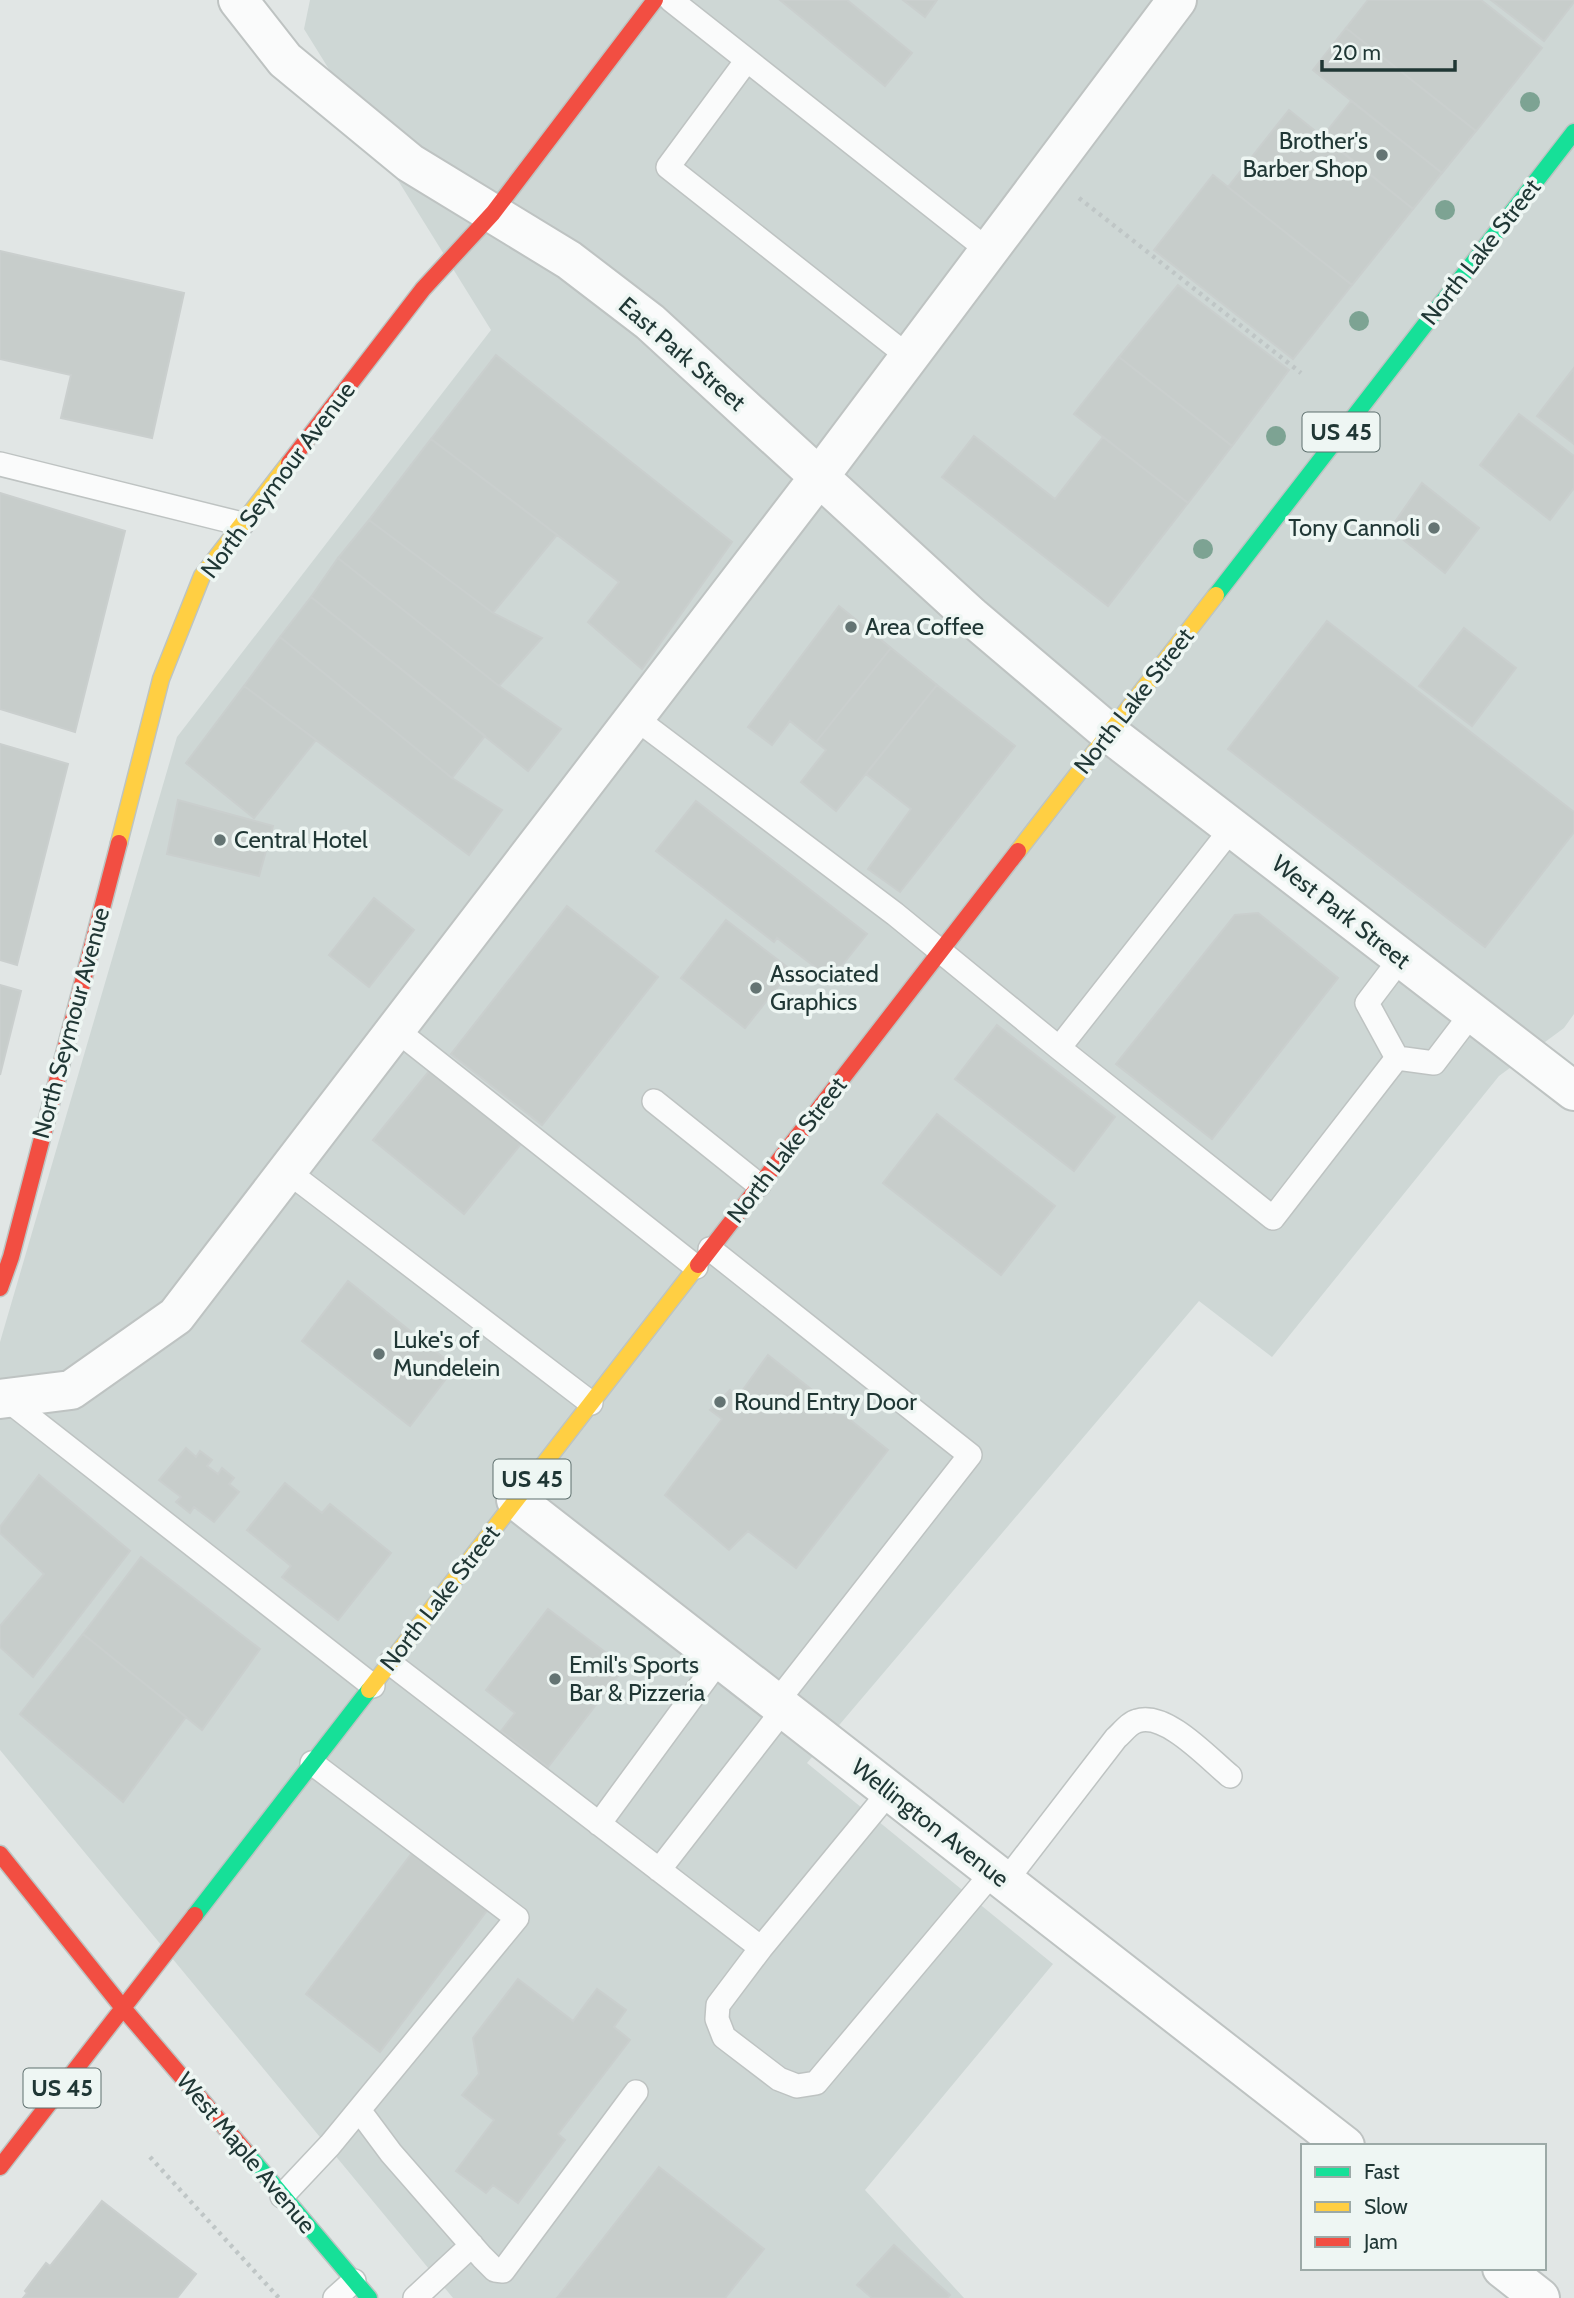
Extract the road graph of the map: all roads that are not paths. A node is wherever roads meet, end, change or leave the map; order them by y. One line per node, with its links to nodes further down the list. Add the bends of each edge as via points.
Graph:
1 (654, 0): 7 (main road, North Seymour Avenue)
2 (671, 0): 5 (lane)
3 (1177, 0): 8 (street)
4 (256, 10): 7 (street, East Park Street, via 285,60 410,163)
5 (747, 60): 8 (lane); 9 (lane, via 668,167)
6 (1574, 132): 14 (main road, North Lake Street / US 45)
7 (493, 213): 11 (street, East Park Street, via 569,260 650,323); 12 (main road, North Seymour Avenue, via 423,289)
8 (989, 251): 9 (street)
9 (909, 357): 11 (street)
10 (0, 464): 12 (lane)
11 (818, 477): 13 (street); 14 (street, East Park Street)
12 (242, 524): 26 (main road, North Seymour Avenue, via 202,576 160,680)
13 (634, 717): 16 (lane); 19 (street)
14 (1109, 733): 15 (street, West Park Street); 16 (main road, North Lake Street / US 45)
15 (1231, 828): 17 (street, West Park Street); 20 (lane)
16 (941, 951): 20 (lane); 25 (main road, North Lake Street / US 45)
17 (1401, 958): 18 (street, West Park Street); 21 (lane, via 1367,1003)
18 (1472, 1013): 21 (lane, via 1434,1063); 22 (street, West Park Street)
19 (395, 1029): 24 (street); 27 (lane)
20 (1059, 1048): 21 (lane, via 1273,1217)
21 (1397, 1058)
22 (1574, 1091)
23 (654, 1101): 25 (lane)
24 (286, 1171): 29 (street, via 176,1316 71,1390); 30 (lane)
25 (759, 1185): 27 (main road, North Lake Street / US 45)
26 (5, 1255): 28 (main road, North Seymour Avenue)
27 (703, 1258): 30 (main road, North Lake Street / US 45); 35 (lane, via 970,1455)
28 (0, 1289)
29 (2, 1399): 34 (lane)
30 (591, 1403): 31 (main road, North Lake Street / US 45)
31 (516, 1500): 32 (street, Wellington Avenue); 33 (main road, North Lake Street / US 45)
32 (720, 1659): 35 (street, Wellington Avenue); 39 (lane)
33 (390, 1664): 34 (main road, North Lake Street / US 45); 39 (lane)
34 (373, 1686): 36 (main road, North Lake Street / US 45)
35 (780, 1706): 38 (street, Wellington Avenue); 41 (lane)
36 (312, 1763): 44 (main road, North Lake Street / US 45); 46 (lane, via 517,1918)
37 (1230, 1776): 42 (lane, via 1169,1725 1150,1718 1135,1721)
38 (890, 1791): 42 (street, Wellington Avenue); 43 (lane)
39 (599, 1824): 41 (lane)
40 (0, 1853): 44 (main road, West Maple Avenue)
41 (659, 1870): 43 (lane)
42 (999, 1877): 43 (lane, via 816,2083 797,2086 779,2079 724,2037 717,2019 718,2005); 47 (street, Wellington Avenue)
43 (761, 1948)
44 (123, 2008): 48 (main road, North Lake Street / US 45); 49 (main road, West Maple Avenue)
45 (636, 2092): 50 (lane, via 503,2271 495,2270)
46 (359, 2110): 49 (lane); 50 (lane)
47 (1342, 2144)
48 (0, 2167)
49 (282, 2196): 52 (main road, West Maple Avenue)
50 (472, 2245): 54 (lane)
51 (1505, 2270): 55 (street)
52 (361, 2290): 53 (lane)
53 (335, 2298)
54 (415, 2298)
55 (1540, 2298)

